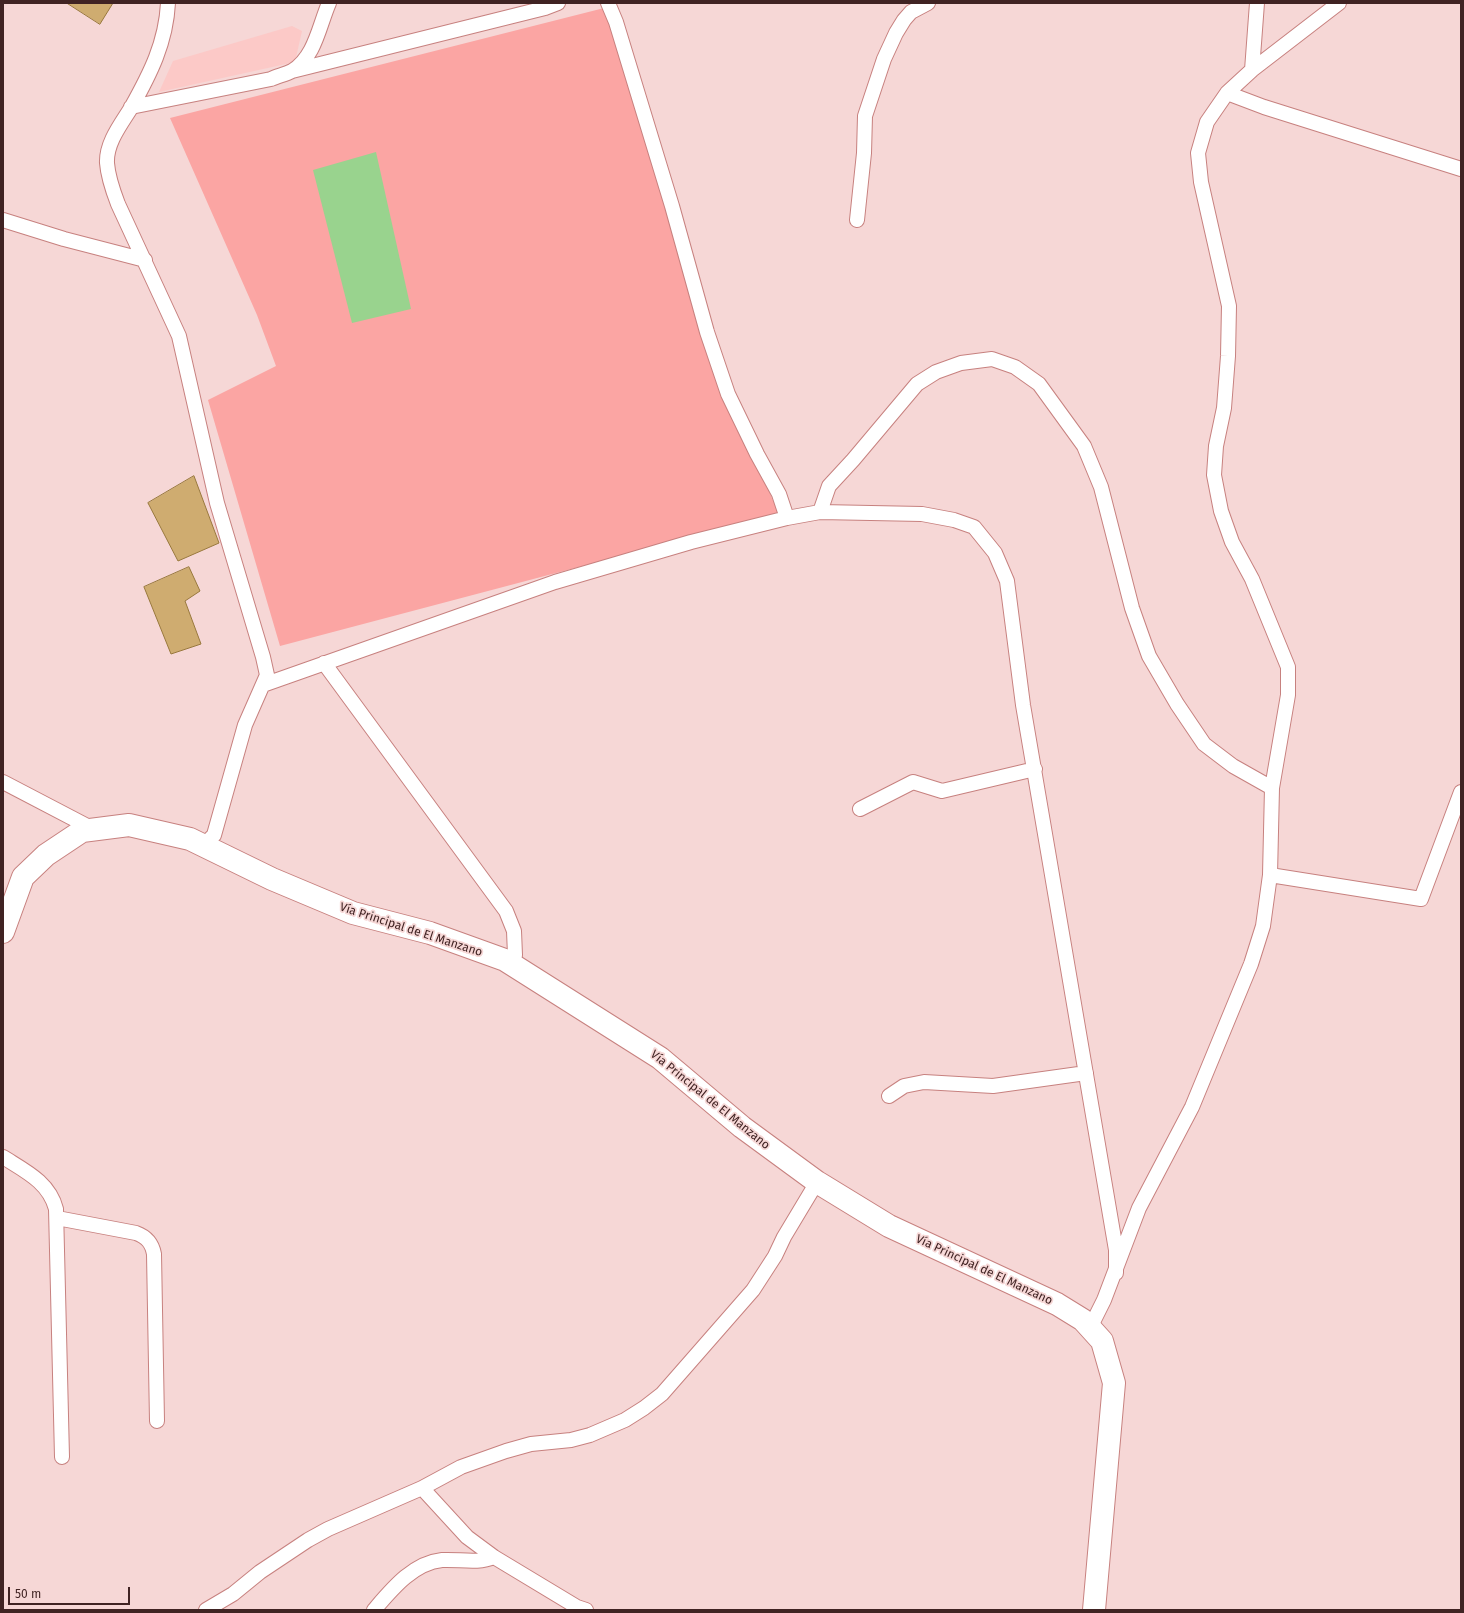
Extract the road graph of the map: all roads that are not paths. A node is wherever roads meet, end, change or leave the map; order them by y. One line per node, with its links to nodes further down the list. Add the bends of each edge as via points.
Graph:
1 (168, 3): 11 (street, via 167,22 159,52)
2 (329, 3): 9 (street, via 315,42 304,61)
3 (558, 3): 9 (street)
4 (608, 3): 17 (street, via 616,22 707,332 728,394 779,494)
5 (928, 3): 14 (street, via 911,12 896,33 884,59 865,116)
6 (1256, 3): 8 (street)
7 (1338, 3): 8 (street)
8 (1252, 70): 10 (street)
9 (292, 71): 11 (street, via 271,79)
10 (1227, 93): 12 (street); 22 (street, via 1207,122 1198,153 1201,182 1230,306 1224,408 1216,446 1214,475 1221,511 1232,542 1252,579 1288,667 1288,695)
11 (131, 107): 15 (street, via 112,142 107,162 118,204)
12 (1461, 170)
13 (3, 220): 15 (street)
14 (857, 220)
15 (145, 260): 19 (street, via 179,336 217,503 263,657 267,675)
16 (820, 512): 17 (street); 20 (street, via 922,514 974,527 995,553 1007,581); 22 (street, via 829,486 916,384 936,372 961,363 992,359 1015,367 1039,384 1084,446 1101,487 1134,615 1149,656 1177,704 1204,744 1233,766)
17 (787, 518): 18 (street, via 690,542 555,582)
18 (324, 663): 19 (street); 29 (street, via 506,911 514,931 515,954)
19 (263, 685): 26 (street, via 245,725 214,835 204,846)
20 (1034, 769): 24 (street, via 942,791 913,782); 30 (street)
21 (4, 782): 25 (street)
22 (1272, 788): 27 (street)
23 (1461, 792): 27 (street, via 1421,899)
24 (860, 809)
25 (94, 830): 26 (main road, Vía Principal de El Manzano, via 129,825); 28 (main road, Vía Principal de El Manzano, via 82,831 46,855 23,877)
26 (190, 839): 29 (main road, Vía Principal de El Manzano, via 272,879 353,913 430,933)
27 (1270, 875): 35 (street, via 1263,926 1251,964 1192,1107 1139,1208)
28 (3, 932)
29 (505, 960): 33 (main road, Vía Principal de El Manzano, via 660,1058 742,1127)
30 (1086, 1073): 31 (street, via 993,1086 924,1082 904,1086); 35 (street, via 1116,1250)
31 (889, 1096)
32 (3, 1157): 34 (street, via 47,1189 54,1201)
33 (817, 1182): 36 (main road, Vía Principal de El Manzano, via 890,1226 1057,1304 1083,1320); 39 (street, via 772,1262 753,1290 662,1394 644,1408 625,1420 590,1435 572,1440 531,1444 482,1459)
34 (57, 1218): 37 (street, via 136,1233 143,1236 151,1245 154,1254); 38 (street)
35 (1116, 1272): 36 (street)
36 (1090, 1328): 44 (main road, Vía Principal de El Manzano, via 1102,1341 1114,1382)
37 (157, 1421)
38 (62, 1457)
39 (422, 1488): 40 (street, via 467,1537); 41 (street, via 308,1540 260,1572 233,1594)
40 (494, 1558): 42 (street, via 474,1561 442,1560 422,1566 406,1577); 43 (street)
41 (206, 1610)
42 (374, 1610)
43 (586, 1610)
44 (1094, 1610)

